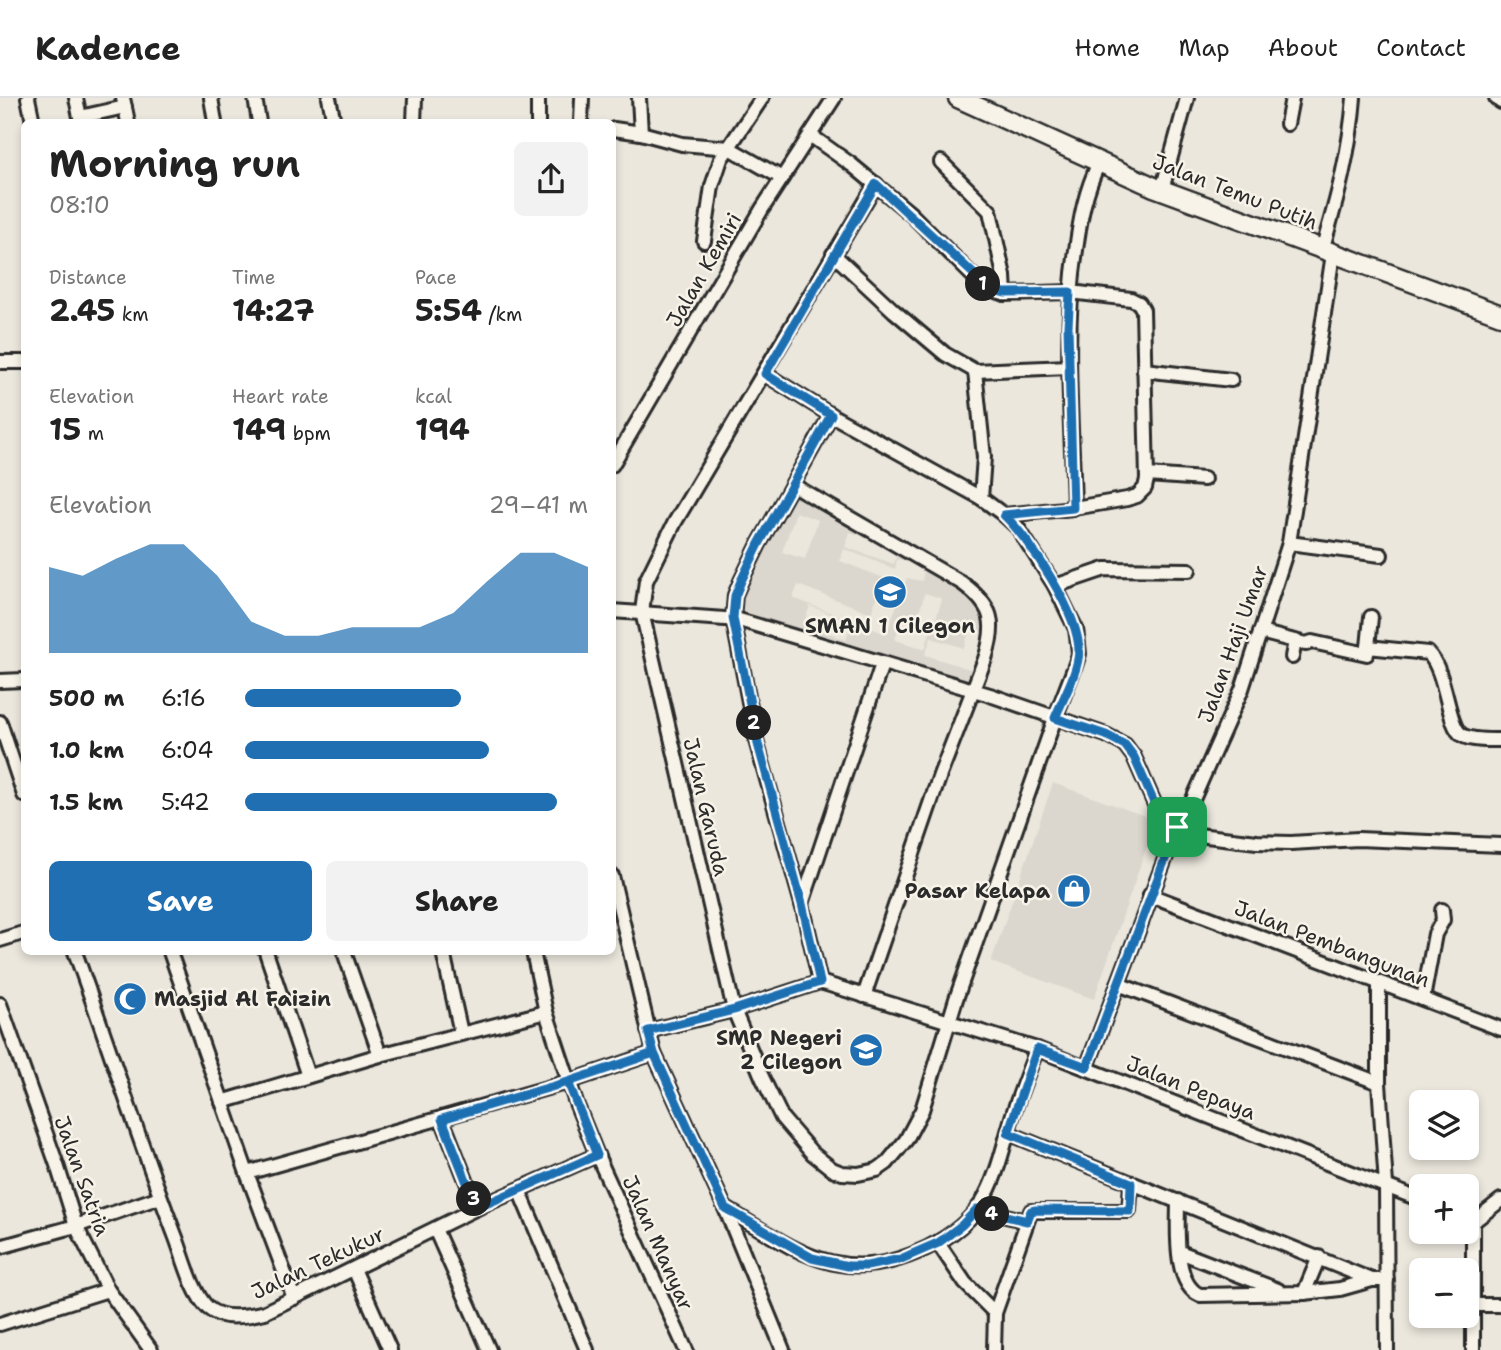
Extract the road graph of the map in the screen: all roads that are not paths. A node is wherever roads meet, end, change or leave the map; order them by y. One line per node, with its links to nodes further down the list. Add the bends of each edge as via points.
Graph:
1 (28, 98): 19 (street)
2 (76, 98): 20 (street)
3 (211, 98): 22 (street)
4 (254, 98): 23 (street)
5 (329, 98): 24 (street)
6 (415, 98): 25 (street)
7 (538, 98): 26 (street)
8 (582, 98): 27 (street)
9 (639, 98): 30 (street)
10 (762, 98): 32 (street)
11 (834, 98): 31 (street, Jalan Kemiri)
12 (958, 98): 34 (street, Jalan Temu Putih)
13 (1186, 98): 37 (street)
14 (1292, 98): 28 (street)
15 (1354, 98): 39 (street, Jalan Haji Umar)
16 (1496, 98): 17 (street)
17 (1501, 102)
18 (124, 103): 21 (street)
19 (32, 119)
20 (80, 119)
21 (83, 119)
22 (214, 119)
23 (259, 119)
24 (333, 119)
25 (414, 119)
26 (538, 119)
27 (581, 119)
28 (1287, 124)
29 (616, 129): 30 (street)
30 (641, 133): 32 (street, via 682,144)
31 (810, 135): 35 (street, Jalan Kemiri); 36 (street)
32 (729, 148): 35 (street); 38 (street, via 712,187)
33 (941, 162): 42 (street, via 990,211)
34 (1099, 163): 37 (street, Jalan Temu Putih); 41 (street, via 1084,199)
35 (782, 178): 52 (street, Jalan Kemiri)
36 (876, 184): 40 (street); 42 (street, via 975,278)
37 (1162, 190): 39 (street, Jalan Temu Putih)
38 (704, 241)
39 (1328, 252): 43 (street, Jalan Temu Putih); 59 (street, Jalan Haji Umar)
40 (833, 254): 48 (street, via 946,354); 49 (street)
41 (1070, 292): 42 (street); 46 (street); 47 (street, via 1139,303)
42 (1005, 293)
43 (1501, 315)
44 (0, 362): 45 (street)
45 (21, 362)
46 (1069, 367): 48 (street); 57 (street)
47 (1144, 370): 50 (street); 53 (street)
48 (975, 371): 56 (street, via 984,457)
49 (765, 374): 51 (street, Jalan Garuda); 64 (street, via 675,522 646,581)
50 (1230, 380)
51 (831, 415): 55 (street); 56 (street, Jalan Garuda)
52 (616, 459)
53 (1147, 475): 54 (street); 57 (street, via 1145,488 1136,496)
54 (1204, 479)
55 (793, 485): 66 (street, via 741,581); 74 (street, via 962,583 984,601 993,624)
56 (981, 498): 58 (street, Jalan Garuda)
57 (1073, 508): 58 (street)
58 (1004, 515): 62 (street, Jalan Garuda, via 1018,528)
59 (1289, 543): 60 (street); 67 (street, Jalan Haji Umar)
60 (1381, 555)
61 (1189, 570): 62 (street, via 1105,569)
62 (1055, 586): 75 (street, Jalan Garuda, via 1076,629 1079,654)
63 (616, 611): 64 (street)
64 (642, 612): 66 (street); 99 (street, Jalan Garuda)
65 (1371, 617): 69 (street)
66 (733, 618): 71 (street); 83 (street, via 758,744)
67 (1260, 632): 68 (street); 79 (street, Jalan Haji Umar, via 1242,688)
68 (1296, 641): 69 (street, via 1367,654); 70 (street)
69 (1368, 646): 77 (street, via 1428,653 1441,673 1456,730 1465,736)
70 (1292, 657)
71 (882, 664): 74 (street); 83 (street)
72 (21, 680): 73 (street)
73 (0, 681)
74 (973, 690): 75 (street); 96 (street)
75 (1055, 718): 79 (street, via 1125,745 1159,814); 101 (street, Jalan Garuda)
76 (0, 722): 78 (street)
77 (1501, 740)
78 (21, 786)
79 (1177, 827): 80 (street, via 1198,835 1257,842 1358,839); 82 (street, Jalan Haji Umar)
80 (1501, 845)
81 (616, 893): 103 (street)
82 (1150, 895): 94 (street, Jalan Haji Umar); 95 (street, Jalan Pembangunan)
83 (802, 904): 93 (street)
84 (1442, 911): 97 (street)
85 (21, 934): 86 (street)
86 (0, 940)
87 (76, 955): 121 (street, Jalan Tekukur)
88 (171, 955): 112 (street)
89 (267, 955): 109 (street)
90 (345, 955): 107 (street)
91 (444, 955): 104 (street)
92 (534, 955): 100 (street, Jalan Manyar)
93 (820, 982): 96 (street, Jalan Pepaya); 99 (street)
94 (1118, 984): 108 (street, Jalan Haji Umar); 111 (street)
95 (1379, 984): 97 (street, Jalan Pembangunan); 111 (street)
96 (864, 996): 101 (street, Jalan Pepaya)
97 (1423, 999): 102 (street, Jalan Pembangunan)
98 (0, 1004): 129 (street, Jalan Satria)
99 (734, 1010): 101 (street, Jalan Garuda, via 782,1118 812,1153 832,1169 850,1174 877,1170 906,1140 922,1110); 103 (street)
100 (546, 1012): 104 (street); 110 (street, Jalan Manyar)
101 (950, 1023): 105 (street, Jalan Pepaya)
102 (1501, 1029)
103 (648, 1031): 106 (street)
104 (461, 1033): 107 (street)
105 (1037, 1049): 108 (street, Jalan Pepaya); 114 (street)
106 (654, 1053): 110 (street); 125 (street)
107 (380, 1055): 109 (street)
108 (1087, 1067): 118 (street, Jalan Pepaya)
109 (308, 1076): 112 (street)
110 (568, 1082): 113 (street); 115 (street, Jalan Manyar)
111 (1379, 1083): 118 (street)
112 (222, 1102): 116 (street)
113 (442, 1119): 116 (street); 124 (street)
114 (1008, 1133): 117 (street); 126 (street)
115 (597, 1155): 119 (street, Jalan Tekukur); 151 (street, Jalan Manyar)
116 (247, 1173): 141 (street)
117 (1131, 1183): 123 (street); 128 (street, via 1130,1211 1036,1210)
118 (1386, 1185): 120 (street, Jalan Pepaya); 137 (street)
119 (519, 1190): 124 (street, Jalan Tekukur); 150 (street)
120 (1409, 1195)
121 (160, 1197): 129 (street); 141 (street, Jalan Tekukur, via 200,1297 209,1308 218,1314 252,1315)
122 (1501, 1200): 127 (street)
123 (1178, 1201): 133 (street); 134 (street)
124 (477, 1208): 130 (street, Jalan Tekukur)
125 (725, 1208): 131 (street, via 800,1252 830,1263 885,1263); 152 (street)
126 (977, 1209): 128 (street); 131 (street)
127 (1479, 1215)
128 (1027, 1221): 144 (street)
129 (76, 1226): 132 (street); 138 (street, Jalan Satria)
130 (435, 1229): 135 (street, Jalan Tekukur); 149 (street)
131 (938, 1243): 144 (street, via 965,1283)
132 (0, 1247)
133 (1180, 1252): 139 (street); 139 (street, via 1182,1277 1200,1295)
134 (1319, 1258): 136 (street); 140 (street)
135 (354, 1269): 141 (street, Jalan Tekukur); 148 (street)
136 (1372, 1280): 137 (street); 140 (street)
137 (1387, 1280): 154 (street)
138 (108, 1290): 145 (street); 147 (street, Jalan Satria)
139 (1281, 1292): 140 (street)
140 (1304, 1293)
141 (294, 1298)
142 (1479, 1305): 143 (street)
143 (1501, 1305)
144 (995, 1313): 153 (street)
145 (0, 1324)
146 (1473, 1328): 155 (street)
147 (151, 1350)
148 (390, 1350)
149 (489, 1350)
150 (587, 1350)
151 (686, 1350)
152 (783, 1350)
153 (994, 1350)
154 (1387, 1350)
155 (1473, 1350)

